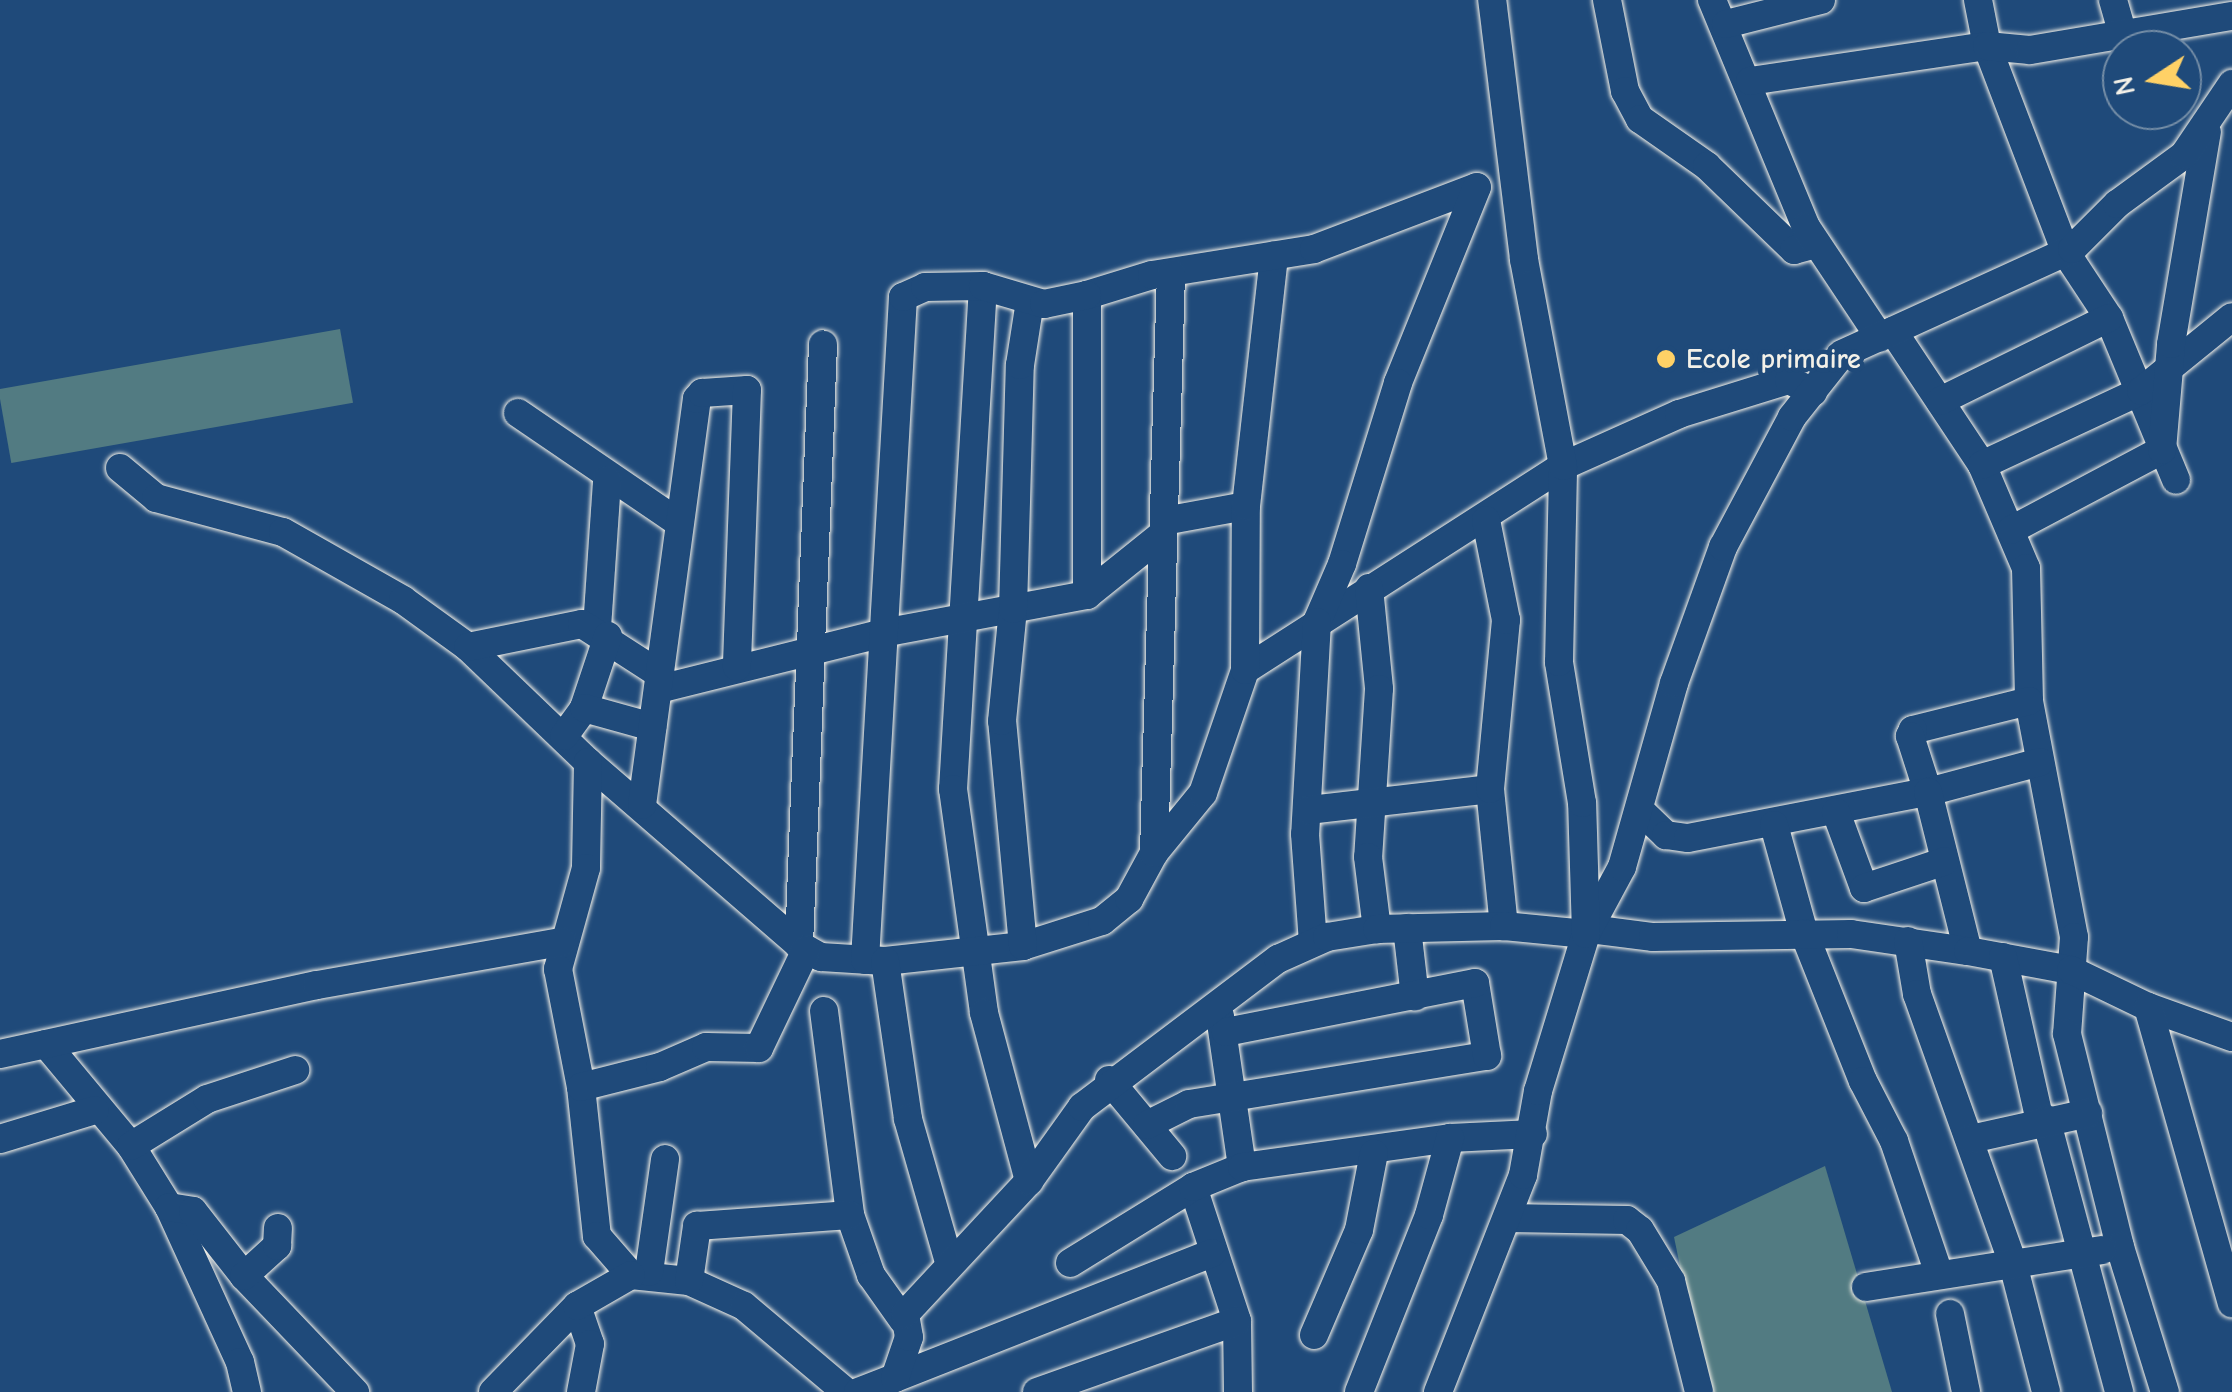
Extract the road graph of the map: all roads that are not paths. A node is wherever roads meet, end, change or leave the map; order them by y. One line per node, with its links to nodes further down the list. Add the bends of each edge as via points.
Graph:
1 (1492, 0): 15 (street)
2 (1607, 0): 17 (street, via 1625,91 1640,120 1707,166 1794,250)
3 (1822, 0): 6 (street)
4 (1978, 0): 11 (street)
5 (2113, 0): 8 (street)
6 (1719, 12): 12 (street)
7 (2232, 16): 9 (street)
8 (2122, 30)
9 (2156, 30)
10 (2102, 39): 11 (street, via 2030,50)
11 (1986, 46): 12 (street); 18 (street)
12 (1750, 82): 17 (street, via 1771,148)
13 (2232, 84): 14 (street)
14 (2213, 115): 18 (street, via 2184,156 2116,204); 28 (street, via 2198,160)
15 (1511, 160): 16 (street); 35 (street)
16 (1478, 186): 19 (street, via 1314,250); 48 (street, via 1398,383 1342,564)
17 (1816, 244): 26 (street)
18 (2066, 253): 25 (street); 26 (street)
19 (1274, 256): 20 (street); 39 (street)
20 (1171, 273): 22 (street); 42 (street)
21 (984, 286): 23 (street); 47 (street); 50 (street, via 925,288 902,297)
22 (1087, 294): 23 (street, via 1054,304); 45 (street)
23 (1030, 301): 46 (street, via 1013,469)
24 (2232, 317): 28 (street)
25 (2108, 318): 29 (street); 31 (street)
26 (1887, 334): 30 (street, via 1842,354); 31 (street)
27 (824, 344): 52 (street)
28 (2172, 370): 29 (street); 33 (street)
29 (2141, 391): 33 (street); 34 (street)
30 (1813, 392): 35 (street, via 1790,380 1678,414); 67 (street, via 1792,417 1723,548 1674,683)
31 (1940, 400): 34 (street)
32 (518, 414): 37 (street)
33 (2162, 450): 38 (street); 43 (street)
34 (1982, 465): 43 (street)
35 (1564, 466): 40 (street); 75 (street, via 1558,662 1582,803)
36 (120, 468): 51 (street, via 174,505 284,532 403,600)
37 (607, 480): 41 (street); 49 (street)
38 (2176, 480)
39 (1246, 506): 42 (street); 54 (street)
40 (1486, 520): 44 (street); 62 (street, via 1506,620)
41 (680, 523): 53 (street, via 698,396 748,391); 55 (street)
42 (1163, 527): 45 (street); 70 (street)
43 (2010, 530): 56 (street, via 2028,578)
44 (1369, 588): 48 (street); 64 (street, via 1380,708)
45 (1087, 595): 46 (street)
46 (1013, 609): 47 (street); 80 (street, via 1002,720)
47 (959, 616): 50 (street); 83 (street, via 952,789)
48 (1317, 622): 54 (street); 66 (street)
49 (602, 632): 51 (street, via 542,628); 55 (street); 57 (street)
50 (883, 633): 52 (street); 85 (street)
51 (468, 647): 59 (street)
52 (816, 649): 53 (street); 81 (street)
53 (738, 667): 55 (street)
54 (1245, 670): 70 (street, via 1202,793)
55 (660, 682): 58 (street)
56 (2029, 701): 61 (street); 63 (street, via 1913,730)
57 (584, 708): 58 (street); 59 (street)
58 (652, 727): 65 (street)
59 (564, 736): 60 (street)
60 (588, 762): 65 (street); 78 (street, via 586,868)
61 (2040, 762): 63 (street); 86 (street, via 2074,937)
62 (1490, 789): 64 (street); 72 (street)
63 (1928, 792): 68 (street); 71 (street)
64 (1372, 803): 66 (street); 74 (street, via 1368,857)
65 (642, 804): 81 (street)
66 (1310, 810): 79 (street, via 1304,834)
67 (1641, 811): 69 (street, via 1678,839); 75 (street)
68 (1836, 812): 69 (street); 71 (street, via 1864,888)
69 (1774, 825): 76 (street)
70 (1154, 852): 80 (street, via 1135,890 1102,921)
71 (1945, 861): 82 (street)
72 (1504, 926): 73 (street); 75 (street)
73 (1407, 928): 74 (street); 87 (street)
74 (1377, 929): 79 (street)
75 (1588, 932): 76 (street); 103 (street, via 1538,1091)
76 (1804, 933): 77 (street); 125 (street, via 1862,1081 1894,1140)
77 (1908, 941): 82 (street); 106 (street, via 1916,994)
78 (562, 942): 93 (street); 97 (street, via 559,989)
79 (1313, 942): 88 (street)
80 (1023, 946): 83 (street)
81 (802, 947): 85 (street); 97 (street, via 759,1048 712,1046)
82 (1968, 950): 84 (street)
83 (972, 952): 85 (street); 112 (street)
84 (2004, 957): 86 (street); 101 (street)
85 (875, 960): 121 (street, via 908,1119)
86 (2072, 970): 89 (street); 100 (street, via 2067,1034)
87 (1415, 997): 91 (street); 98 (street, via 1477,984 1486,1060)
88 (1214, 1002): 91 (street); 96 (street)
89 (2148, 1007): 92 (street); 129 (street)
90 (824, 1011): 115 (street)
91 (1226, 1032): 98 (street)
92 (2232, 1036)
93 (46, 1044): 94 (street); 99 (street)
94 (0, 1054)
95 (295, 1070): 107 (street, via 207,1099)
96 (1110, 1080): 102 (street); 112 (street)
97 (581, 1087): 124 (street, via 595,1230)
98 (1235, 1098): 102 (street, via 1173,1108); 111 (street)
99 (95, 1110): 105 (street); 107 (street)
100 (2088, 1113): 101 (street); 118 (street)
101 (2043, 1120): 106 (street); 120 (street)
102 (1147, 1124): 109 (street)
103 (1533, 1134): 104 (street); 116 (street)
104 (1450, 1138): 108 (street); 146 (street, via 1429,1215)
105 (0, 1139)
106 (1971, 1139): 123 (street)
107 (131, 1146): 114 (street)
108 (1374, 1153): 111 (street); 134 (street, via 1359,1230)
109 (1172, 1156)
110 (665, 1158): 124 (street)
111 (1242, 1168): 113 (street)
112 (1029, 1180): 121 (street)
113 (1192, 1187): 119 (street); 122 (street)
114 (169, 1207): 126 (street, via 194,1211); 138 (street, via 240,1362)
115 (850, 1215): 127 (street, via 697,1226); 132 (street, via 871,1274)
116 (1507, 1218): 137 (street, via 1627,1220 1640,1230 1671,1281); 147 (street)
117 (278, 1228): 126 (street, via 278,1246)
118 (2120, 1247): 120 (street); 136 (street)
119 (1212, 1253): 133 (street); 135 (street)
120 (2083, 1254): 123 (street); 150 (street)
121 (949, 1262): 132 (street)
122 (1070, 1263)
123 (2013, 1264): 125 (street); 149 (street)
124 (640, 1274): 127 (street); 130 (street)
125 (1939, 1274): 128 (street)
126 (244, 1276): 139 (street)
127 (689, 1281): 142 (street, via 744,1306)
128 (1866, 1287)
129 (2232, 1302)
130 (577, 1306): 140 (street); 141 (street, via 590,1353)
131 (1950, 1314): 148 (street)
132 (903, 1320): 135 (street, via 909,1336)
133 (1237, 1321): 144 (street); 145 (street)
134 (1314, 1334)
135 (896, 1383): 143 (street)
136 (2163, 1388): 150 (street)
137 (1694, 1389)
138 (247, 1392)
139 (355, 1392)
140 (493, 1392)
141 (581, 1392)
142 (846, 1392)
143 (858, 1392)
144 (1037, 1392)
145 (1238, 1392)
146 (1359, 1392)
147 (1438, 1392)
148 (1966, 1392)
149 (2046, 1392)
150 (2120, 1392)

